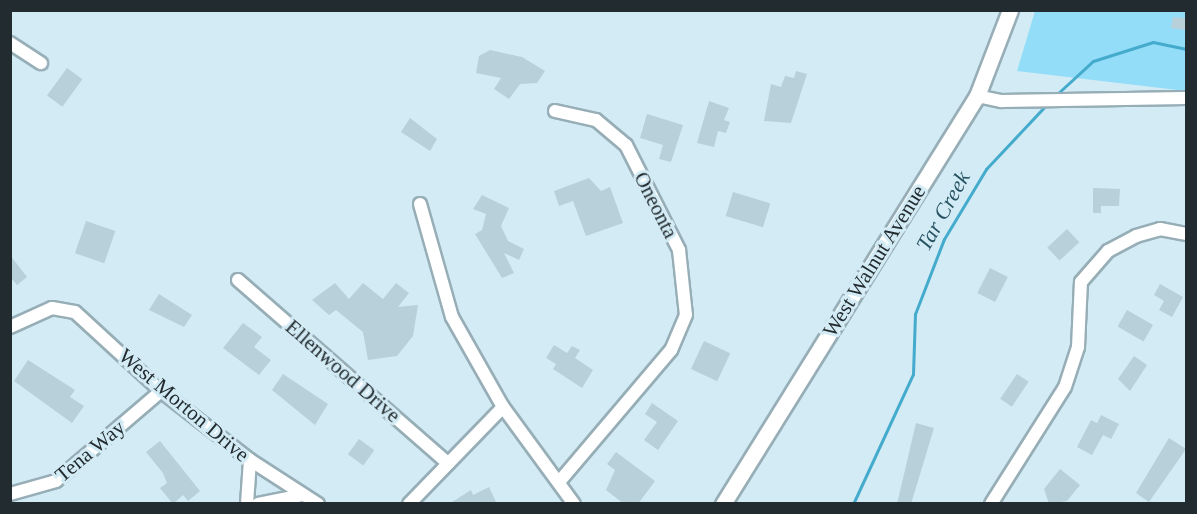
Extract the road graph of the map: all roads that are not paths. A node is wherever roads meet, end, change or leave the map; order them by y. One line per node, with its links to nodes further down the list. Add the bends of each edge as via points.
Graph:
1 (1010, 10): 4 (main road, West Walnut Avenue)
2 (10, 43): 3 (street)
3 (41, 63)
4 (976, 96): 5 (street, via 1001,102); 23 (main road, West Walnut Avenue)
5 (1186, 98)
6 (555, 111): 15 (street, Oneonta, via 596,120 626,145 679,250 686,315 671,350)
7 (420, 204): 12 (street, via 452,317)
8 (1186, 234): 24 (street, via 1160,229 1136,236 1108,251 1081,282 1078,347 1065,387)
9 (238, 280): 14 (street, Ellenwood Drive)
10 (10, 327): 11 (street, West Morton Drive, via 52,308 85,320)
11 (161, 391): 13 (street, West Morton Drive); 16 (street, Tena Way, via 56,481)
12 (503, 407): 14 (street); 15 (street)
13 (250, 460): 17 (street, West Morton Drive); 18 (street)
14 (448, 463): 21 (street)
15 (559, 482): 22 (street)
16 (10, 494)
17 (304, 495): 19 (street); 20 (street, West Morton Drive)
18 (247, 504)
19 (258, 504)
20 (318, 504)
21 (409, 504)
22 (574, 504)
23 (723, 504)
24 (991, 504)

